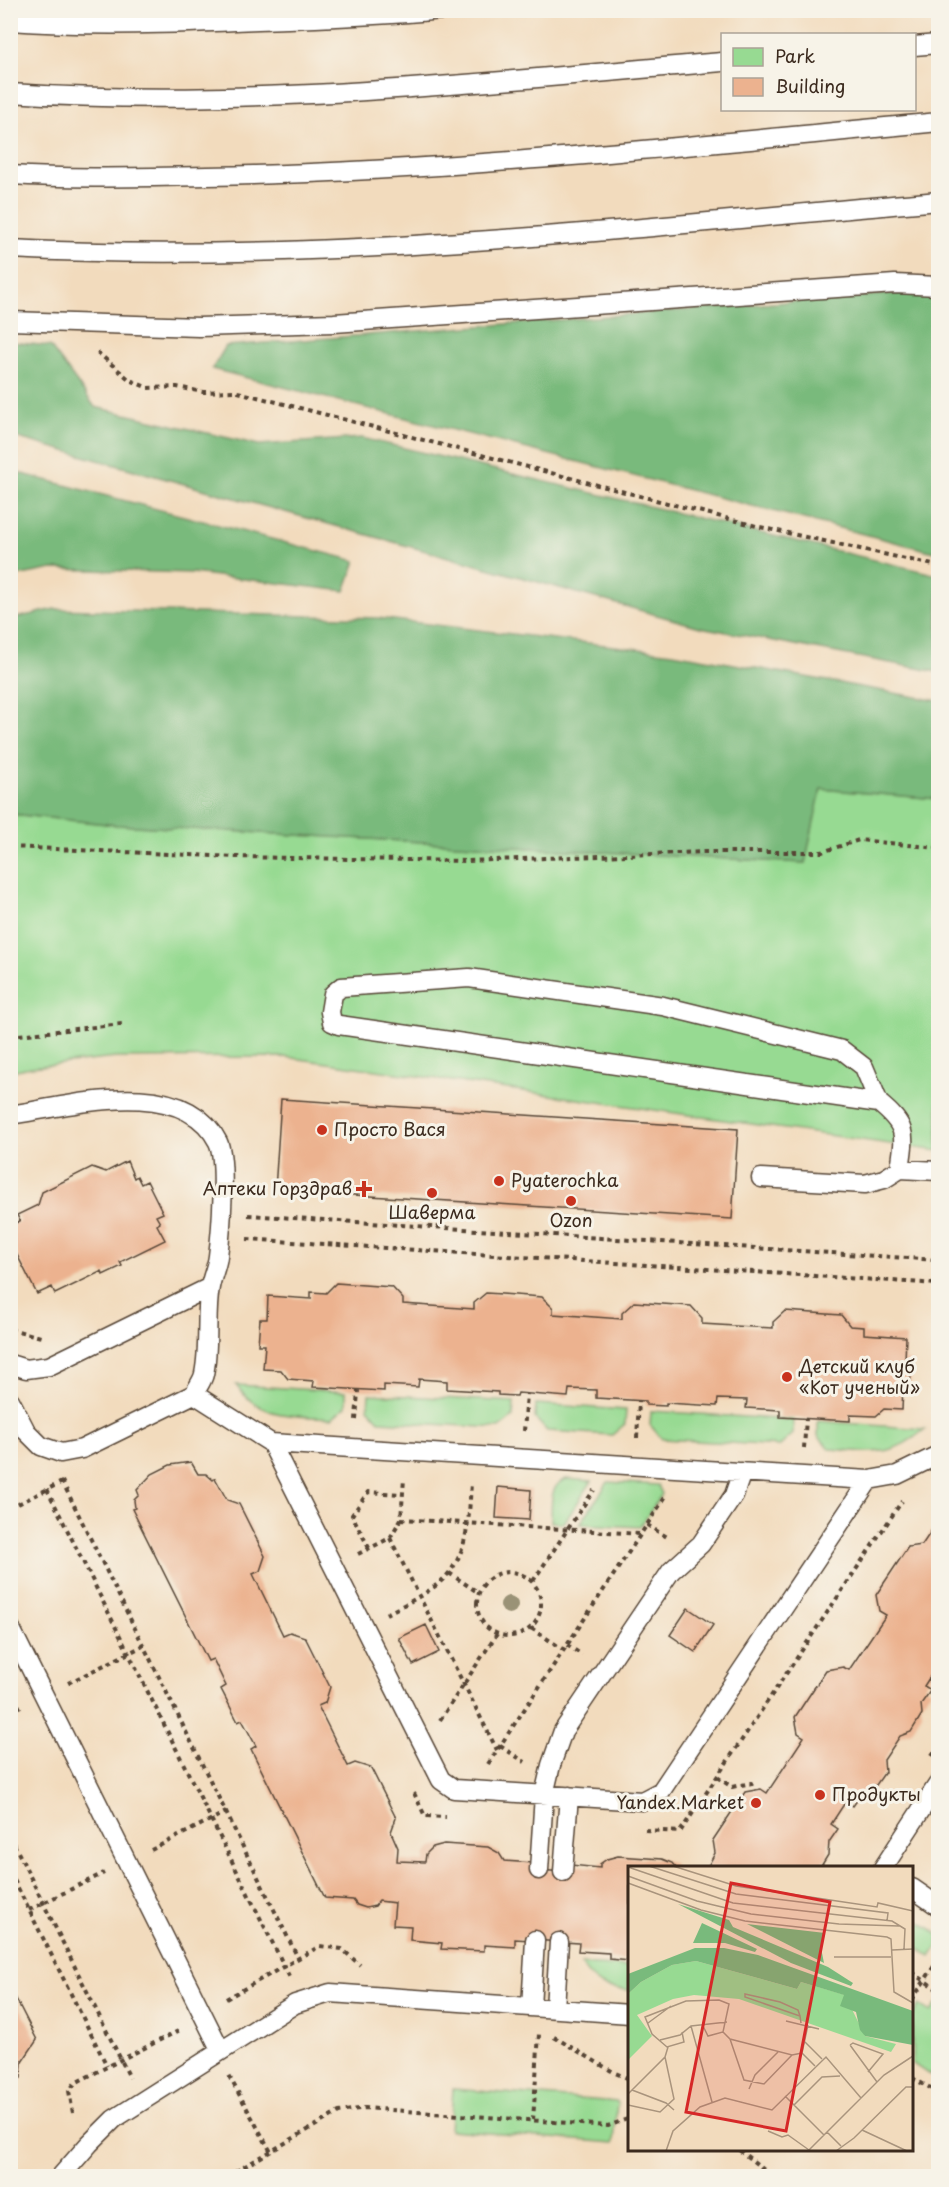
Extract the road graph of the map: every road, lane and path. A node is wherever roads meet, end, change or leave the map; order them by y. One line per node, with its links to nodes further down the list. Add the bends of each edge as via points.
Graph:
1 (442, 10): 2 (lane, via 209,22)
2 (10, 21)
3 (939, 44): 4 (lane)
4 (916, 46)
5 (721, 62): 6 (lane, via 395,90 221,98)
6 (10, 93)
7 (939, 122): 8 (lane, via 482,164 280,175)
8 (10, 175)
9 (939, 201): 10 (lane, via 391,246 240,251)
10 (10, 249)
11 (939, 286): 13 (lane, via 896,284 334,323 199,327)
12 (10, 321): 13 (lane)
13 (69, 323): 14 (path, via 106,361 130,380 148,388 234,392 760,527)
14 (939, 566)
15 (10, 847): 16 (path, via 236,857 467,861 822,852 859,840)
16 (939, 848)
17 (122, 1024): 18 (path)
18 (10, 1035)
19 (879, 1103): 19 (lane, via 864,1067 842,1050 663,1006 469,978 341,987 333,994 330,1012 332,1022 339,1025); 21 (lane, via 896,1117 904,1137)
20 (10, 1115): 24 (lane, via 103,1100 146,1099 180,1106 203,1122 219,1143 223,1168)
21 (900, 1169): 22 (lane); 23 (lane, via 865,1184)
22 (939, 1171)
23 (761, 1178)
24 (220, 1213): 25 (lane); 26 (path)
25 (219, 1237): 27 (path); 28 (lane)
26 (939, 1260)
27 (939, 1284)
28 (210, 1287): 29 (lane, via 49,1366 26,1369); 31 (lane, via 204,1376)
29 (10, 1364)
30 (358, 1390): 36 (path)
31 (194, 1394): 39 (lane); 42 (lane, via 82,1449)
32 (527, 1394): 37 (path)
33 (10, 1400): 42 (lane, via 26,1431 41,1446)
34 (639, 1401): 38 (path)
35 (806, 1418): 41 (path)
36 (356, 1424)
37 (524, 1434)
38 (636, 1442)
39 (271, 1443): 40 (lane); 58 (lane)
40 (405, 1451): 43 (lane); 51 (path)
41 (804, 1452)
42 (61, 1453): 67 (path, via 62,1482)
43 (473, 1455): 45 (lane); 53 (path)
44 (939, 1455): 46 (lane)
45 (611, 1464): 47 (lane); 54 (path)
46 (918, 1465): 49 (lane, via 897,1475); 75 (path, via 903,1499)
47 (684, 1468): 48 (lane); 55 (path)
48 (742, 1472): 49 (lane); 80 (lane, via 734,1495 701,1544 671,1571 563,1731)
49 (869, 1480): 81 (lane, via 661,1791 642,1801)
50 (47, 1490): 69 (path)
51 (403, 1494): 52 (path); 57 (path, via 368,1492 352,1515)
52 (401, 1519): 53 (path); 56 (path)
53 (469, 1523): 54 (path); 59 (path)
54 (567, 1529): 55 (path); 60 (path)
55 (641, 1534): 68 (path)
56 (390, 1538): 57 (path); 62 (path)
57 (369, 1548): 58 (path)
58 (333, 1566): 63 (lane)
59 (449, 1573): 61 (path); 62 (path)
60 (533, 1581): 61 (path, via 519,1573 502,1572 488,1580); 65 (path, via 541,1596 540,1613)
61 (478, 1593): 66 (path, via 477,1609 484,1624)
62 (420, 1597): 63 (path); 70 (path)
63 (363, 1625): 73 (lane)
64 (10, 1627): 71 (lane)
65 (531, 1628): 66 (path, via 515,1636); 68 (path)
66 (497, 1634): 70 (path)
67 (143, 1646): 69 (path); 93 (path)
68 (564, 1650): 74 (path)
69 (128, 1653): 71 (path); 96 (path)
70 (464, 1685): 73 (path); 74 (path)
71 (44, 1695): 72 (path); 105 (lane)
72 (10, 1712)
73 (423, 1745): 78 (lane, via 441,1780 454,1789)
74 (497, 1750): 78 (path)
75 (717, 1777): 79 (path, via 732,1787 752,1783); 83 (path, via 680,1832)
76 (409, 1784): 82 (path, via 425,1816)
77 (939, 1784): 85 (lane)
78 (471, 1790): 80 (lane)
79 (753, 1790)
80 (544, 1795): 81 (lane); 86 (lane)
81 (568, 1796): 88 (lane)
82 (449, 1817)
83 (635, 1829)
84 (10, 1836): 107 (path)
85 (884, 1866)
86 (539, 1870)
87 (10, 1872): 108 (path)
88 (563, 1872)
89 (913, 1889): 90 (lane)
90 (939, 1906)
91 (535, 1940): 102 (lane)
92 (559, 1942): 103 (lane)
93 (298, 1958): 95 (path, via 320,1946 342,1949); 96 (path)
94 (939, 1960): 98 (path)
95 (360, 1965)
96 (284, 1966): 99 (path); 105 (path)
97 (913, 1972): 98 (path)
98 (925, 1980): 100 (path); 101 (path)
99 (292, 1984)
100 (939, 1990)
101 (913, 1998)
102 (531, 2007): 103 (lane); 106 (lane, via 330,1994 295,2004)
103 (555, 2009): 104 (lane)
104 (628, 2014)
105 (203, 2015): 106 (lane); 107 (path)
106 (221, 2051): 119 (lane, via 114,2119)
107 (121, 2060): 108 (path); 112 (path)
108 (107, 2066): 114 (path, via 75,2083 69,2091)
109 (227, 2072): 118 (path)
110 (628, 2078): 116 (path, via 539,2029)
111 (913, 2079): 113 (path)
112 (133, 2085)
113 (939, 2092)
114 (73, 2113)
115 (628, 2119): 116 (path, via 608,2126)
116 (533, 2120): 118 (path, via 365,2108 339,2112)
117 (740, 2151): 121 (path)
118 (271, 2152): 120 (path)
119 (61, 2176)
120 (228, 2176)
121 (772, 2176)

